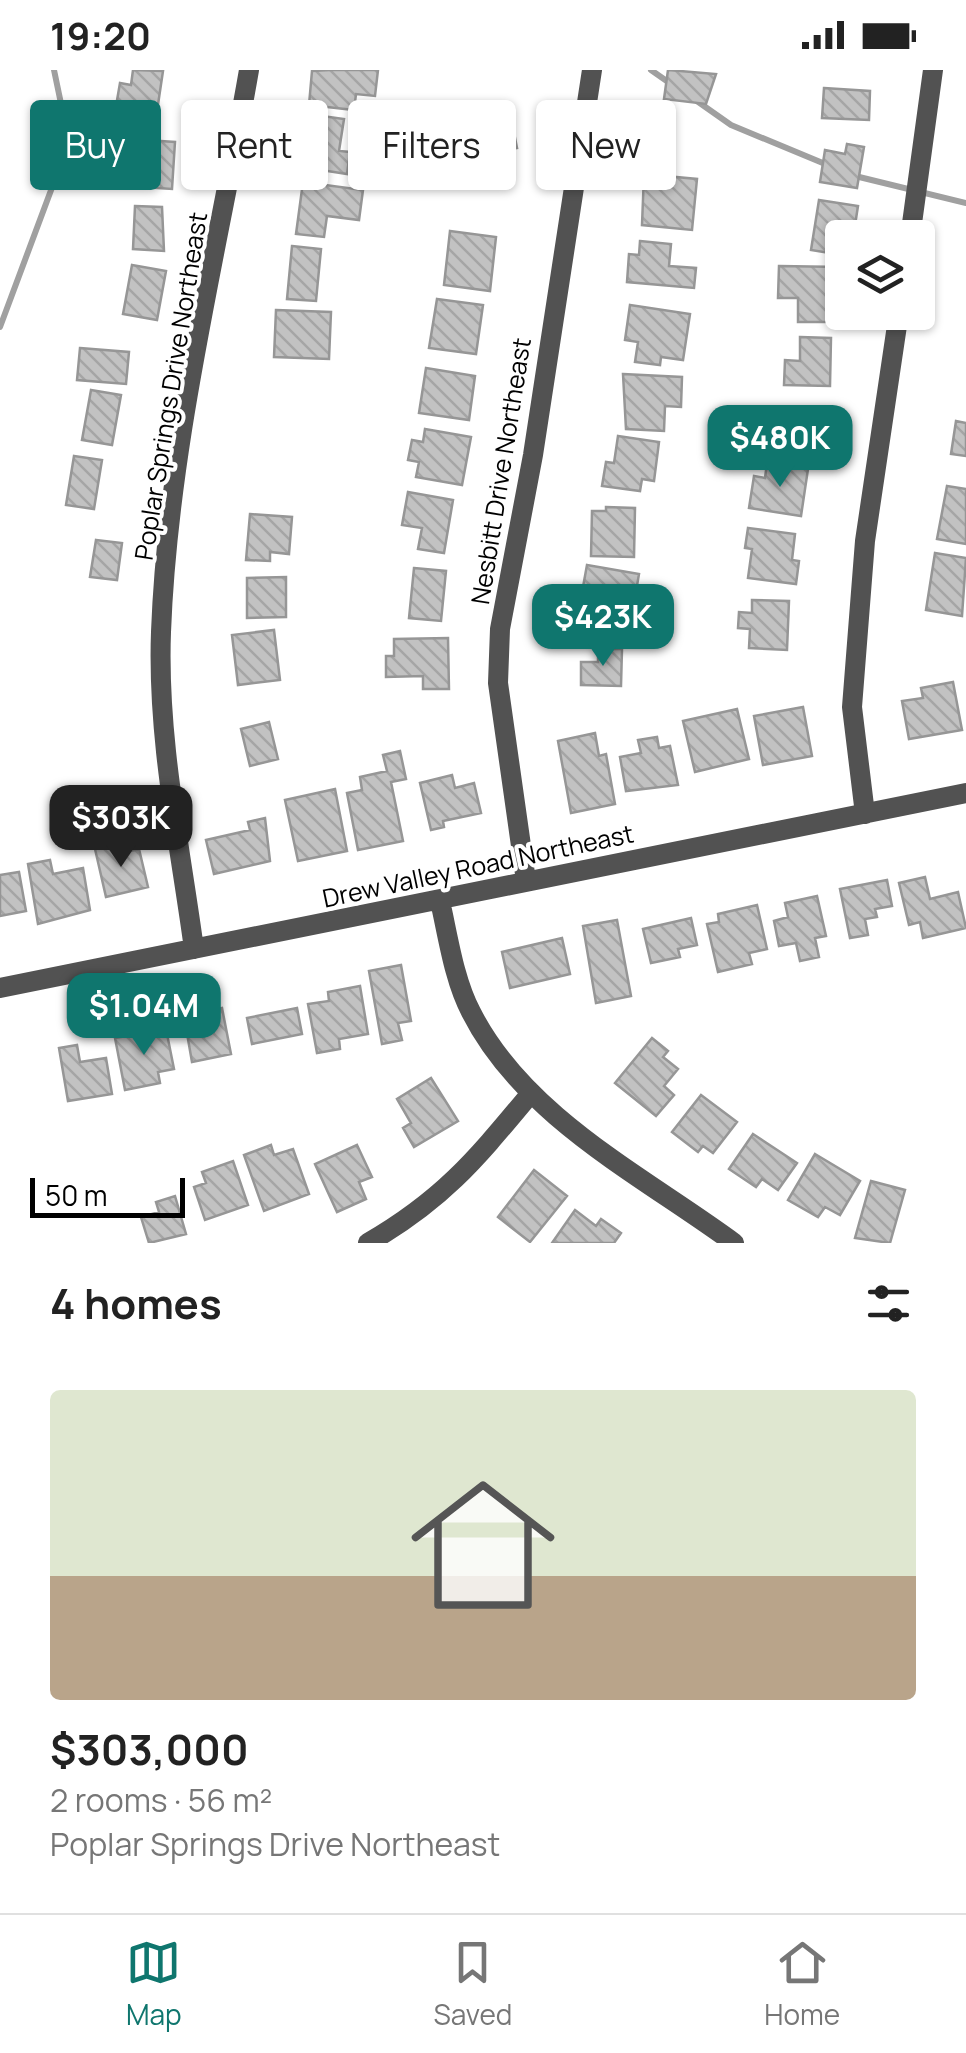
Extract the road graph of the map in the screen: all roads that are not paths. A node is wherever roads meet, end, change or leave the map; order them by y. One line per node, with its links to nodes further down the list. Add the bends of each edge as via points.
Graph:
1 (249, 70): 10 (street, Poplar Springs Drive Northeast, via 186,418 161,633 164,730)
2 (592, 70): 8 (street, Nesbitt Drive Northeast, via 500,629 498,683)
3 (933, 70): 4 (street)
4 (912, 220)
5 (896, 330): 7 (street, via 865,541 852,707)
6 (966, 794): 7 (street, Drew Valley Road Northeast)
7 (865, 814): 8 (street, Drew Valley Road Northeast)
8 (526, 882): 9 (street, Drew Valley Road Northeast)
9 (440, 901): 10 (street, Drew Valley Road Northeast); 12 (street, via 468,1008)
10 (194, 949): 11 (street, Drew Valley Road Northeast)
11 (0, 988)
12 (531, 1094): 13 (street, via 454,1184); 14 (street)
13 (368, 1243)
14 (734, 1243)

